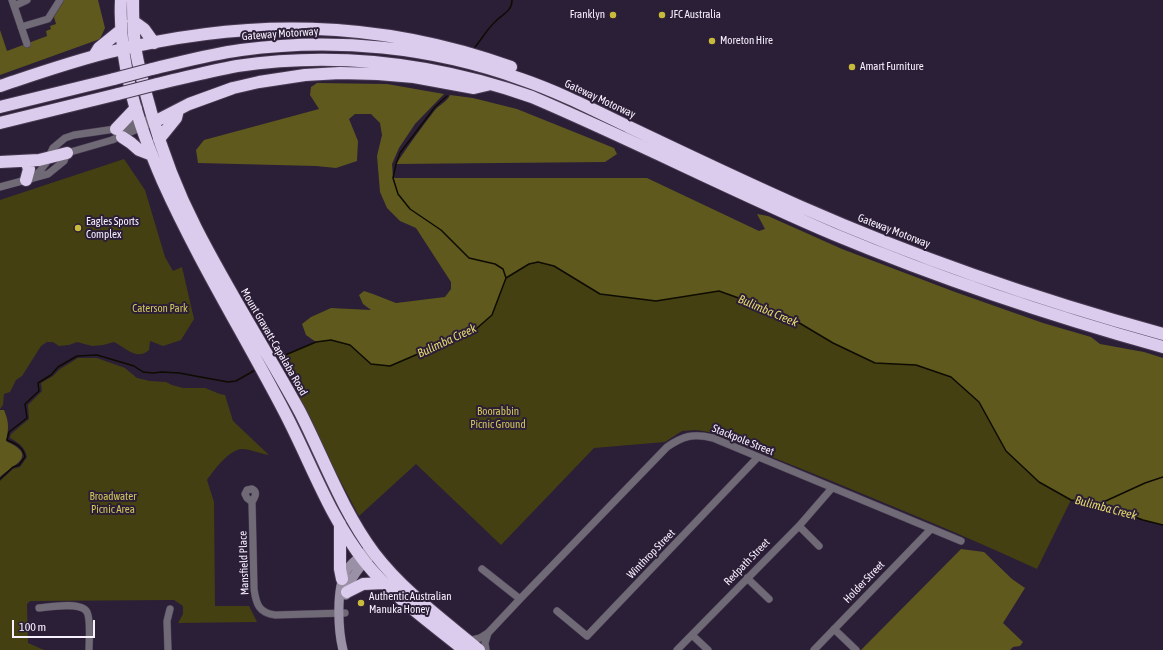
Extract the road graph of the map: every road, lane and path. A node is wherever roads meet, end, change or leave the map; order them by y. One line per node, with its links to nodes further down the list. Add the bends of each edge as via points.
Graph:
1 (27, 0): 5 (street, via 23,3)
2 (60, 0): 7 (street, via 48,19)
3 (121, 0): 8 (highway, Mount Gravatt-Capalaba Road)
4 (133, 0): 6 (highway, Mount Gravatt-Capalaba Road)
5 (13, 3): 7 (street)
6 (134, 21): 9 (highway, via 144,29); 11 (highway, Mount Gravatt-Capalaba Road)
7 (21, 27): 10 (street)
8 (120, 31): 12 (highway, Mount Gravatt-Capalaba Road); 13 (highway, via 99,48)
9 (154, 43): 11 (highway); 16 (highway, via 215,32 265,28 329,29 387,35 451,48 500,63 548,82)
10 (27, 44)
11 (135, 47): 12 (highway); 20 (highway, Mount Gravatt-Capalaba Road)
12 (122, 49): 13 (highway); 18 (highway, Mount Gravatt-Capalaba Road)
13 (94, 56): 15 (highway)
14 (492, 83): 19 (highway, via 474,88 414,77 378,74 305,75 238,87 203,98); 21 (highway, bridge, via 447,72 366,61 280,61 236,66); 34 (highway, via 544,102 777,209 904,263 1068,319)
15 (0, 86)
16 (569, 98): 17 (highway, Gateway Motorway, bridge, via 522,79 418,52 314,44 211,55); 32 (highway, Gateway Motorway, via 764,191 901,249 1030,295)
17 (0, 107)
18 (136, 108): 22 (highway, Mount Gravatt-Capalaba Road); 23 (highway)
19 (178, 110): 20 (highway); 24 (highway, via 176,118)
20 (153, 120): 22 (street); 24 (highway, Mount Gravatt-Capalaba Road)
21 (0, 124)
22 (141, 125): 23 (street); 26 (highway, Mount Gravatt-Capalaba Road)
23 (119, 133): 25 (street, via 100,144); 26 (highway, via 139,150); 27 (street, via 74,135 65,138 57,144)
24 (159, 139): 33 (highway, Mount Gravatt-Capalaba Road, via 195,227)
25 (67, 153): 27 (highway); 30 (street, via 64,161 52,171)
26 (152, 155): 33 (highway, Mount Gravatt-Capalaba Road, via 198,254)
27 (48, 158): 28 (highway); 30 (street, via 40,171)
28 (26, 161): 29 (highway); 30 (highway, via 30,170)
29 (0, 162)
30 (28, 179): 31 (street)
31 (0, 188)
32 (1163, 334)
33 (251, 339): 38 (highway, Mount Gravatt-Capalaba Road, via 269,383); 43 (highway, Mount Gravatt-Capalaba Road, via 281,378 346,506)
34 (1163, 346)
35 (758, 458): 36 (street, Stackpole Street); 50 (street, Stackpole Street, via 713,438 689,436 676,441 667,447); 54 (street, Winthrop Street, via 587,636)
36 (832, 488): 39 (street, Redpath Street); 40 (street, Stackpole Street)
37 (252, 502): 55 (street, Mansfield Place, via 254,589 259,607 265,613 275,615)
38 (340, 524): 44 (highway, Mount Gravatt-Capalaba Road); 47 (highway)
39 (799, 526): 42 (street); 46 (street, Redpath Street)
40 (931, 529): 41 (street, Stackpole Street); 56 (street, Holder Street)
41 (960, 541)
42 (819, 546)
43 (372, 551): 44 (main road); 59 (highway, Mount Gravatt-Capalaba Road, via 408,591)
44 (363, 559): 47 (main road, via 350,566); 48 (highway, Mount Gravatt-Capalaba Road); 49 (main road)
45 (482, 570): 50 (street)
46 (747, 578): 51 (street); 58 (street, Redpath Street)
47 (342, 579): 55 (main road)
48 (384, 583): 49 (highway, via 363,584); 59 (highway, Mount Gravatt-Capalaba Road)
49 (347, 592): 55 (main road)
50 (520, 599): 57 (street, Stackpole Street)
51 (769, 599)
52 (39, 608): 60 (street, via 82,607 88,618)
53 (170, 610): 61 (street, via 167,621)
54 (557, 611)
55 (342, 613): 62 (main road, via 345,639)
56 (834, 629): 67 (street, Holder Street); 68 (street)
57 (488, 633): 59 (street, Stackpole Street); 64 (street)
58 (692, 635): 65 (street, Redpath Street); 66 (street)
59 (466, 645): 63 (highway, Mount Gravatt-Capalaba Road)
60 (89, 650)
61 (168, 650)
62 (343, 650)
63 (479, 650)
64 (486, 650)
65 (677, 650)
66 (708, 650)
67 (814, 650)
68 (856, 650)

